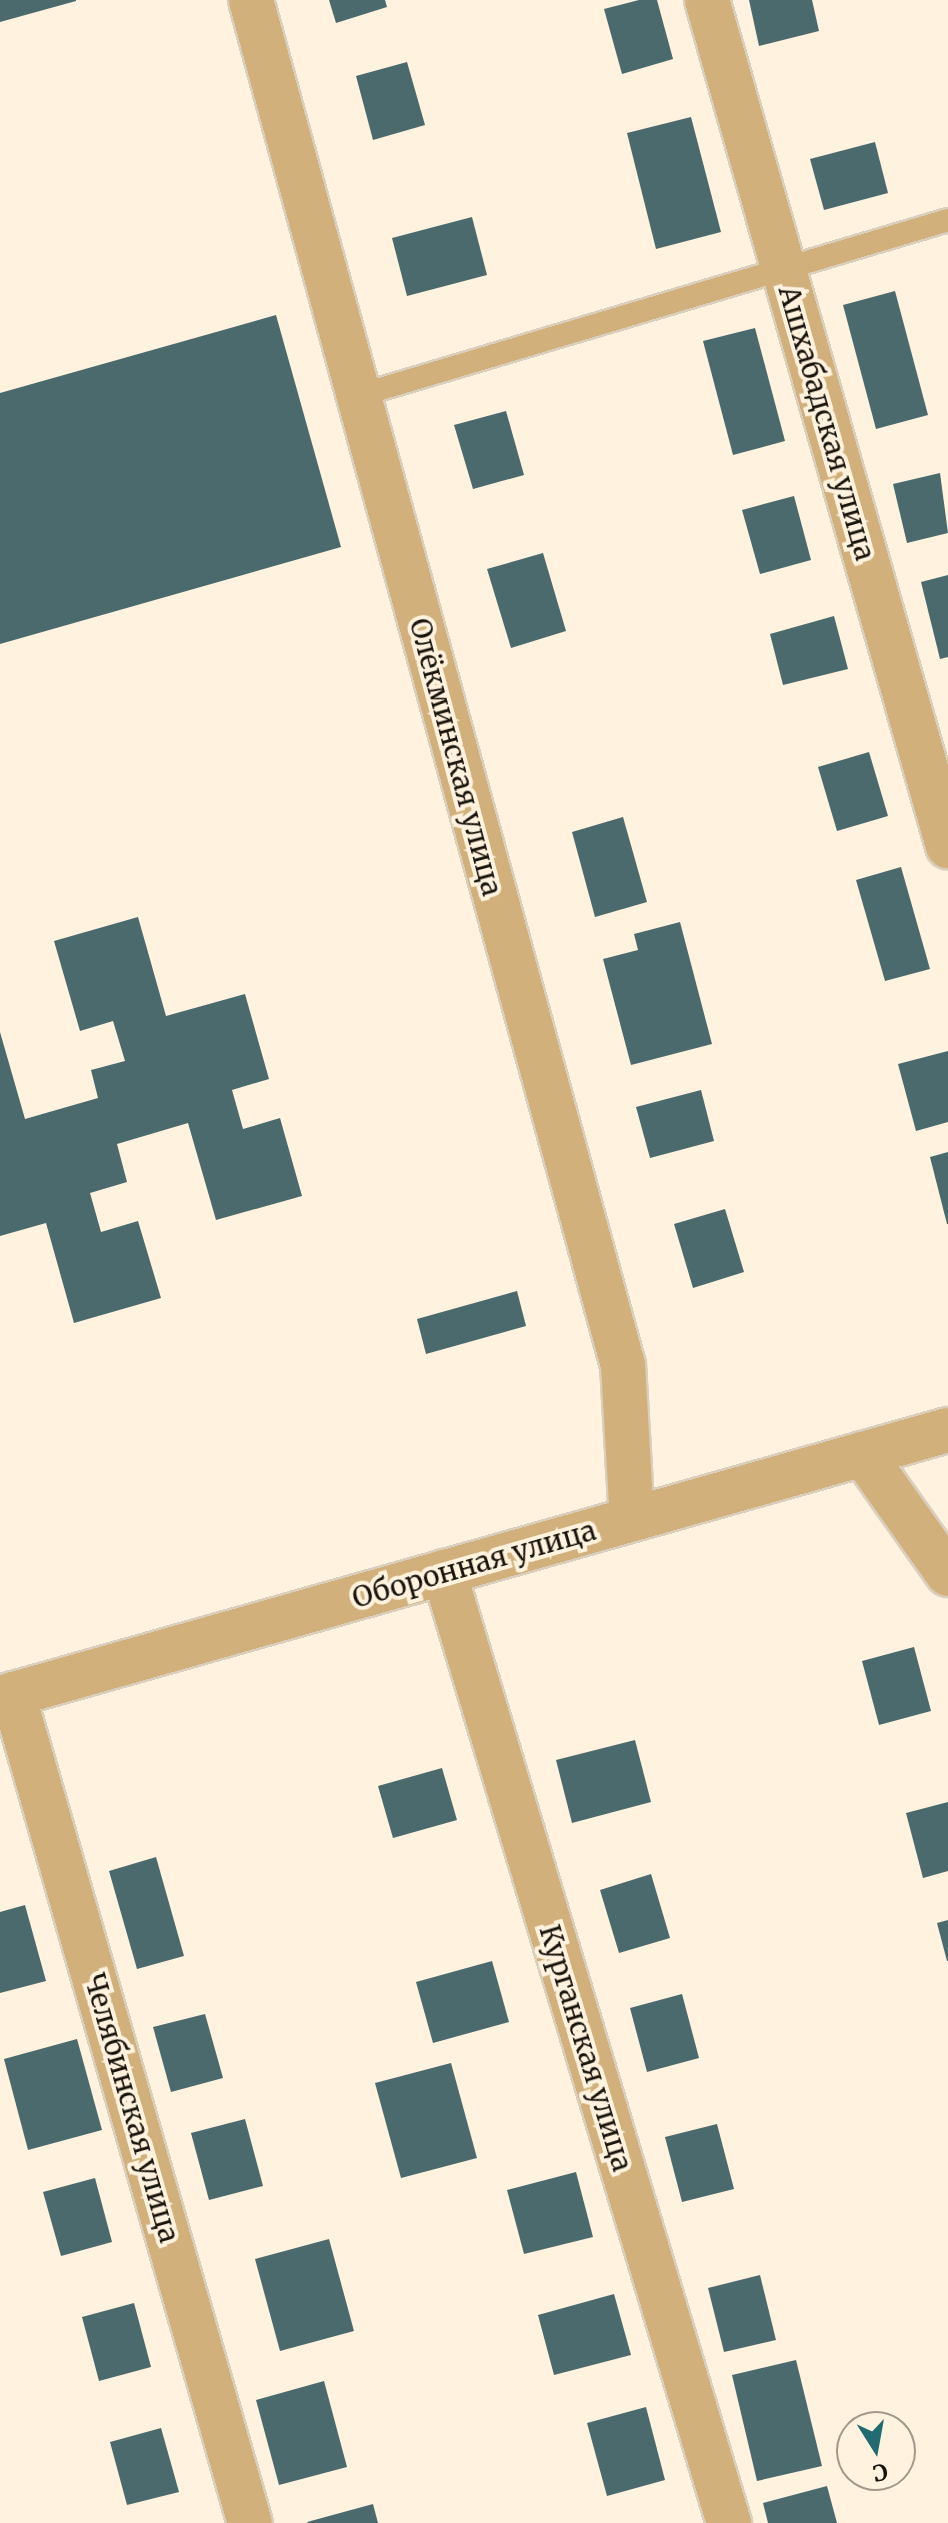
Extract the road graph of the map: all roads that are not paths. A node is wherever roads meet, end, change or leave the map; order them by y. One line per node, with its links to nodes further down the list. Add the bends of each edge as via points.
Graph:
1 (251, 0): 5 (street, Олёкминская улица)
2 (707, 0): 4 (street, Ашхабадская улица)
3 (948, 220): 4 (lane)
4 (783, 270): 5 (lane); 6 (street, Ашхабадская улица)
5 (357, 396): 9 (street, Олёкминская улица, via 623,1365)
6 (948, 846)
7 (948, 1430): 8 (street, Оборонная улица)
8 (863, 1454): 9 (street, Оборонная улица); 11 (street)
9 (632, 1519): 10 (street, Оборонная улица)
10 (444, 1572): 12 (street, Оборонная улица); 14 (street, Курганская улица)
11 (948, 1574)
12 (7, 1696): 13 (street, Челябинская улица)
13 (250, 2523)
14 (729, 2523)

